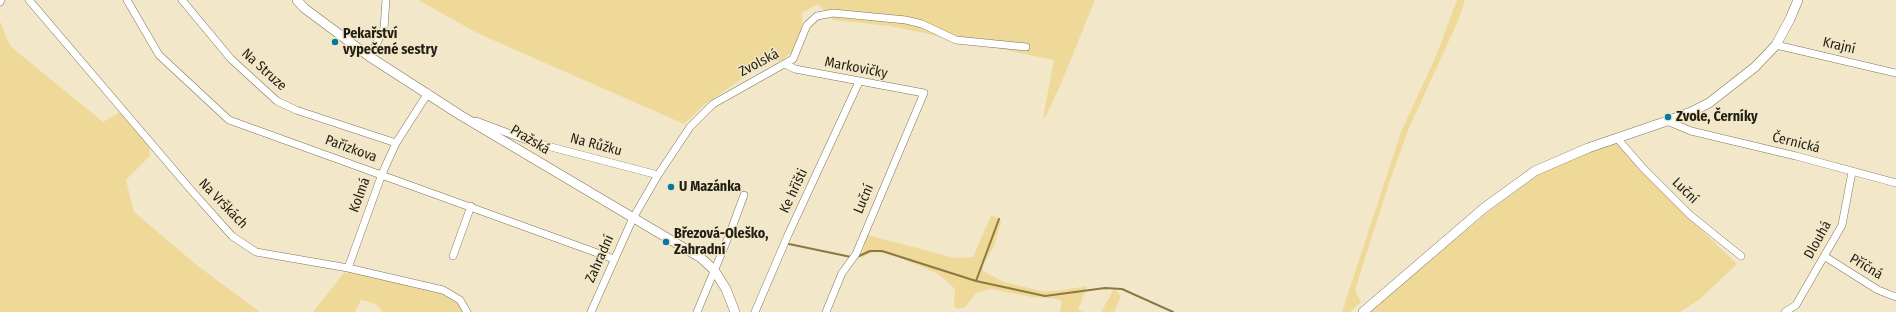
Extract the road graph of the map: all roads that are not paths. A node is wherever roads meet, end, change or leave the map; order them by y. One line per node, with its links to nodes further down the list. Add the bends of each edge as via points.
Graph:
1 (29, 0): 30 (street, Na Vrškách, via 232,236 256,252)
2 (126, 0): 20 (street, Pařízkova, via 159,55 229,120)
3 (182, 0): 18 (street, Na Struze, via 231,59 277,101 303,113)
4 (386, 0): 9 (street, via 384,28)
5 (1798, 0): 7 (street)
6 (300, 1): 9 (street, Pražská)
7 (1776, 45): 11 (street, Krajní); 16 (street, via 1755,67 1710,103)
8 (1026, 47): 10 (street, Zvolská, via 956,40 922,24 906,20 833,13 817,16 807,25 793,59)
9 (370, 57): 13 (street, Pražská)
10 (785, 64): 12 (street, Markovičky, via 795,69); 21 (street, Zvolská, via 713,104 690,127)
11 (1896, 73)
12 (859, 82): 14 (street, Markovičky); 37 (street, Ke hřišti)
13 (428, 93): 15 (street, Pražská); 18 (street, Kolmá)
14 (924, 94): 38 (street, Luční, via 856,254 842,273)
15 (460, 115): 21 (street, Na Růžku, via 532,142); 25 (street, Pražská)
16 (1668, 121): 17 (street); 19 (street, Černická, via 1691,131)
17 (1617, 138): 27 (street, Luční, via 1690,215); 39 (street, via 1535,171 1484,208)
18 (396, 143): 20 (street, Kolmá)
19 (1852, 172): 22 (street, Černická); 28 (street, Dlouhá, via 1842,225)
20 (382, 174): 24 (street, Pařízkova); 30 (street, Kolmá)
21 (658, 175): 25 (street, Zvolská)
22 (1896, 183)
23 (744, 195): 31 (street)
24 (471, 206): 26 (street); 29 (street, Pařízkova)
25 (633, 218): 29 (street, Zahradní); 31 (street, Pražská, via 702,258)
26 (453, 256)
27 (1741, 256)
28 (1824, 256): 32 (street, Příčná, via 1878,290); 40 (street, Dlouhá, via 1796,305)
29 (614, 259): 34 (street, Zahradní)
30 (348, 268): 33 (street, Na Vrškách, via 443,290 460,300)
31 (714, 270): 35 (street); 36 (street, Pražská, via 726,289)
32 (1896, 297)
33 (467, 312)
34 (591, 312)
35 (696, 312)
36 (735, 312)
37 (755, 312)
38 (826, 312)
39 (1363, 312)
40 (1785, 312)

